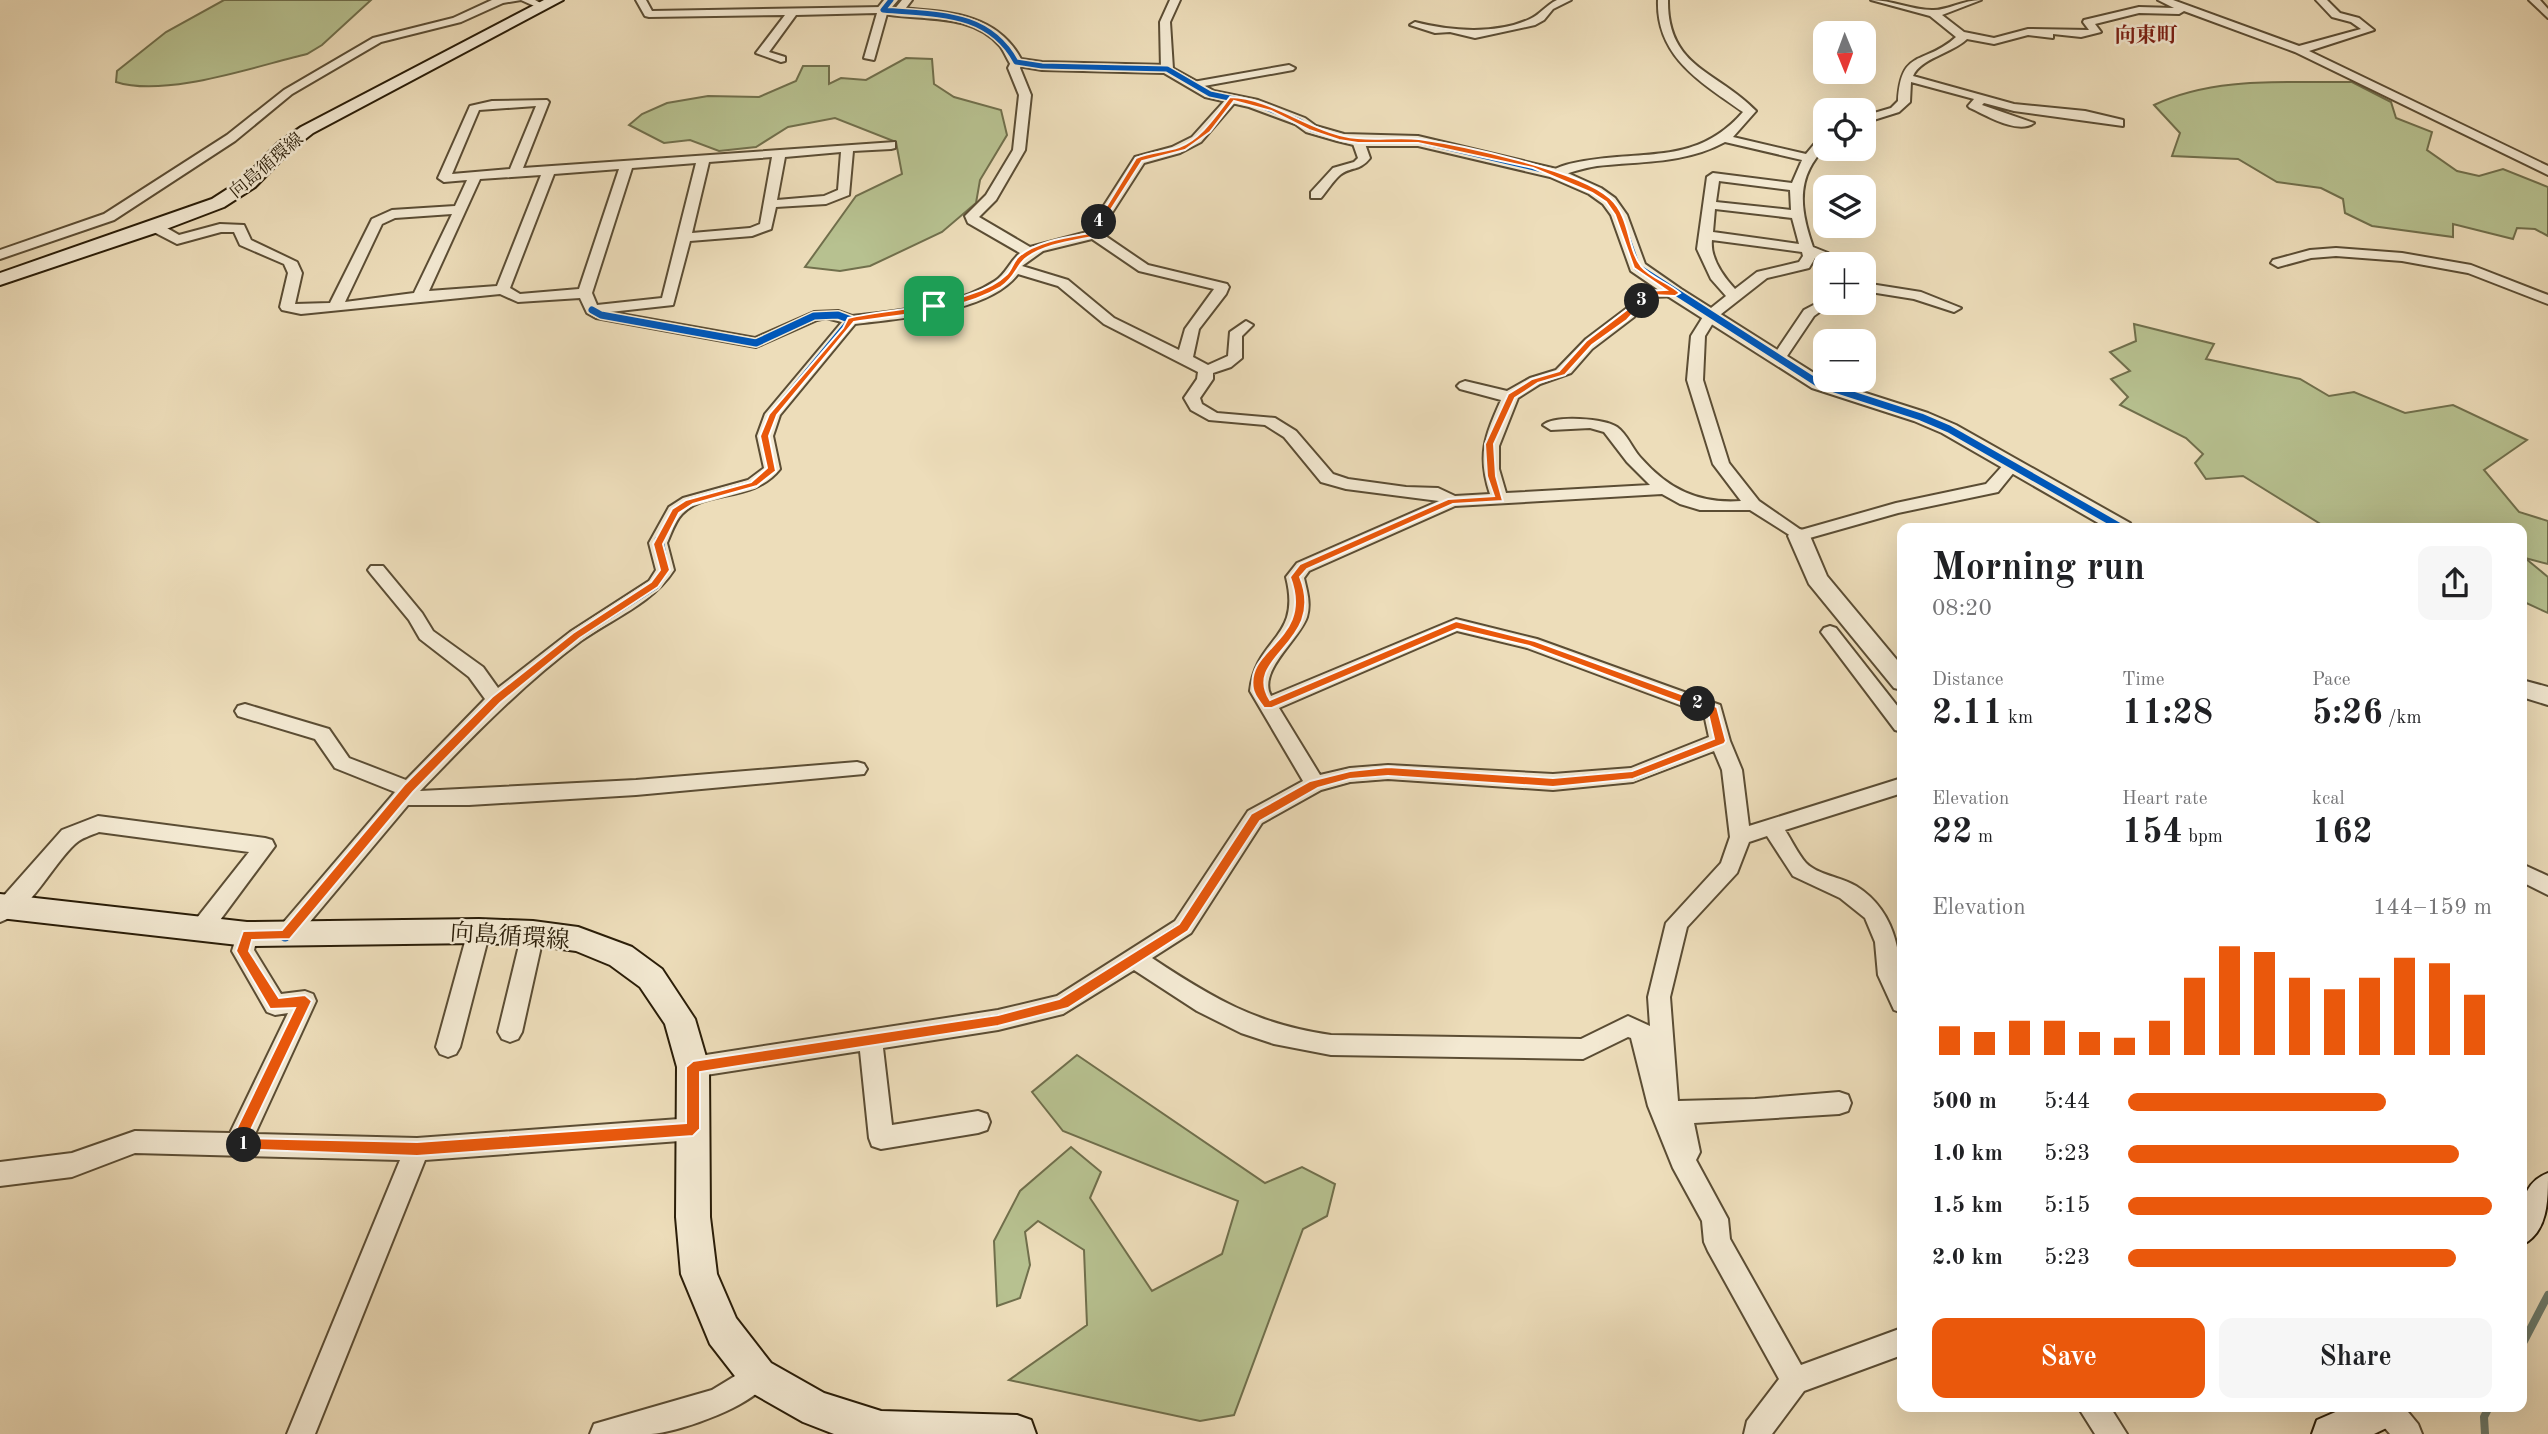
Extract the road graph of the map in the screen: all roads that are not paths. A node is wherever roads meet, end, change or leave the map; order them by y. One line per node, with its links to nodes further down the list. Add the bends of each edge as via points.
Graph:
1 (516, 0): 62 (street, via 501,0 457,20 377,40 288,92 231,138 109,217)
2 (642, 0): 15 (street, via 649,15)
3 (1175, 0): 27 (street, via 1166,22)
4 (1566, 0): 18 (street, via 1531,23 1475,35)
5 (1663, 0): 35 (street, via 1661,16 1682,58 1750,111)
6 (1876, 0): 16 (street)
7 (1976, 0): 16 (street)
8 (2163, 0): 14 (street)
9 (2321, 0): 22 (street, via 2336,15 2369,30)
10 (2534, 0): 12 (street); 17 (street)
11 (541, 2): 55 (main road, 向島循環線, via 307,130 234,194)
12 (2548, 2)
13 (895, 5): 15 (street); 23 (street); 25 (street, via 992,31 1005,40)
14 (2187, 11): 19 (street, via 2124,13 2088,22 2096,32 2087,35); 22 (street)
15 (792, 13): 24 (street, via 762,53)
16 (1934, 14): 20 (street)
17 (2548, 15)
18 (1415, 25)
19 (2039, 32): 20 (street, via 1994,41); 21 (street)
20 (1961, 35): 28 (street, via 1956,44 1917,62)
21 (2053, 37)
22 (2299, 50): 44 (street)
23 (870, 58)
24 (781, 59)
25 (1016, 62): 27 (street); 61 (street, via 1014,68 1025,95 1018,150 991,197 972,216)
26 (1289, 68): 29 (street)
27 (1167, 69): 29 (street)
28 (1905, 77): 30 (street); 32 (street, via 1904,102)
29 (1193, 85): 31 (street)
30 (1982, 98): 33 (street, via 1973,106); 34 (street, via 2097,115)
31 (1232, 99): 36 (street); 56 (street, via 1208,130 1183,148 1139,160)
32 (1876, 116)
33 (2028, 123)
34 (2119, 123)
35 (1724, 138): 41 (street); 47 (street, via 1693,153 1595,160)
36 (1358, 141): 47 (street, via 1418,141); 50 (street, via 1364,158 1358,165 1337,171)
37 (891, 145): 38 (street)
38 (847, 149): 39 (street); 51 (street, via 844,192 827,200)
39 (779, 155): 42 (street); 51 (street)
40 (1813, 156): 41 (street)
41 (1811, 159): 49 (street)
42 (703, 160): 43 (street); 58 (street)
43 (627, 164): 45 (street); 68 (street)
44 (2545, 167)
45 (549, 170): 46 (street); 67 (street)
46 (516, 172): 48 (street); 48 (street, via 543,102 474,108 444,178)
47 (1555, 173): 69 (street, via 1609,201 1619,215 1637,267)
48 (476, 175): 53 (street)
49 (1796, 187): 52 (street, via 1713,177); 54 (street)
50 (1315, 195)
51 (770, 204): 58 (street, via 766,226 752,232)
52 (1710, 205): 54 (street); 57 (street)
53 (461, 209): 70 (street); 73 (street, via 392,214 377,222)
54 (1799, 215): 59 (street)
55 (155, 227): 65 (main road, 向島循環線); 73 (street, via 177,240 220,228 239,228 245,242 290,262 295,273 287,307)
56 (1094, 235): 61 (street); 80 (street, via 1144,268 1222,288 1195,324)
57 (1706, 235): 59 (street); 71 (street, via 1704,249 1718,279)
58 (684, 238): 75 (street, via 668,302)
59 (1807, 248): 60 (street); 71 (street, via 1811,256 1804,265 1762,275)
60 (1818, 252)
61 (1030, 253): 64 (street, via 1020,259)
62 (0, 255)
63 (2278, 264): 72 (street, via 2336,252 2402,257 2471,269)
64 (1016, 269): 78 (street, via 998,285 971,297); 80 (street, via 1063,283 1108,320 1160,350)
65 (0, 279)
66 (1876, 289): 74 (street, via 1916,295)
67 (502, 290): 68 (street, via 518,298); 70 (street)
68 (585, 293): 75 (street)
69 (1675, 293): 77 (street); 84 (street, via 1647,292 1641,303 1589,343 1562,373 1535,381)
70 (420, 296): 73 (street)
71 (1734, 297): 77 (street)
72 (2548, 300)
73 (335, 307)
74 (1954, 308)
75 (592, 310): 78 (street, via 755,343 820,313 841,314)
76 (1813, 310): 81 (street)
77 (1711, 315): 81 (street); 90 (street, via 1698,336 1695,380 1721,464)
78 (851, 320): 98 (street, via 773,414 765,436 772,469 754,484 689,502 675,511 658,544 665,570 654,585 576,636)
79 (1246, 325): 82 (street, via 1235,335 1235,358)
80 (1186, 358): 82 (street)
81 (1778, 359): 86 (street, via 1819,384 1949,429)
82 (1206, 370): 89 (street, via 1192,398 1196,407 1214,417 1269,421 1290,434 1327,478 1438,493)
83 (1465, 386): 84 (street)
84 (1511, 396): 88 (street, via 1489,444)
85 (1551, 425): 87 (street, via 1612,430)
86 (2011, 466): 91 (street); 92 (street, via 1992,488 1896,508)
87 (1663, 489): 88 (street); 90 (street, via 1697,505)
88 (1500, 499): 89 (street)
89 (1452, 501): 99 (street, via 1303,567 1295,577 1302,594 1293,631 1258,675 1259,691)
90 (1753, 505): 92 (street)
91 (2113, 523)
92 (1799, 536): 95 (street, via 1816,579)
93 (377, 570): 98 (street, via 426,635 476,673)
94 (1830, 632): 101 (street)
95 (1897, 676)
96 (2527, 690): 97 (street)
97 (2548, 696)
98 (496, 700): 106 (street)
99 (1268, 705): 102 (street, via 1456,625 1531,643 1713,710); 104 (street)
100 (245, 711): 106 (street, via 322,734 342,762)
101 (1897, 718)
102 (1720, 741): 104 (street, via 1633,775 1553,782 1388,772); 108 (street, via 1732,770)
103 (857, 769): 106 (street, via 565,793 414,799)
104 (1315, 784): 117 (street, via 1255,817 1183,927)
105 (1897, 787): 107 (street)
106 (409, 789): 116 (street)
107 (1772, 827): 108 (street); 118 (street, via 1800,870 1848,892 1874,912)
108 (1740, 837): 124 (street, via 1730,867 1677,923 1659,997 1668,1099)
109 (2527, 875): 110 (street)
110 (2548, 886)
111 (2, 908): 112 (main road, 向島循環線); 112 (street, via 22,893 69,836 99,824 265,846)
112 (201, 929): 115 (main road, 向島循環線)
113 (480, 931): 114 (main road, 向島循環線); 116 (main road, 向島循環線); 121 (street)
114 (533, 933): 119 (street); 122 (main road, 向島循環線, via 578,939 621,956 651,978 679,1019)
115 (247, 934): 116 (main road, 向島循環線); 127 (street, via 243,951 275,1004 305,1001)
116 (285, 936)
117 (1135, 959): 120 (street, via 1063,1004 998,1020); 124 (street, via 1244,1026 1292,1041 1583,1049 1628,1026 1641,1032)
118 (1897, 992)
119 (510, 1032)
120 (870, 1040): 122 (street); 125 (street, via 881,1138)
121 (448, 1047)
122 (693, 1067): 126 (main road, 向島循環線)
123 (1839, 1103): 129 (street, via 1679,1112 1689,1154)
124 (1660, 1106): 129 (street)
125 (978, 1122)
126 (693, 1129): 128 (street); 134 (main road, 向島循環線, via 693,1217 699,1274 723,1331)
127 (237, 1144): 128 (street); 130 (street, via 135,1142 72,1164)
128 (417, 1149): 138 (street)
129 (1682, 1160): 135 (street, via 1715,1219 1717,1242)
130 (0, 1174)
131 (2548, 1189): 132 (main road)
132 (2527, 1220)
133 (1897, 1344): 135 (street)
134 (758, 1376): 139 (street, via 718,1402); 140 (main road, 向島循環線, via 816,1409 881,1430)
135 (1794, 1381): 141 (street)
136 (2096, 1412): 142 (street)
137 (2395, 1417): 143 (main road)
138 (301, 1434)
139 (604, 1434)
140 (1017, 1434)
141 (1758, 1434)
142 (2113, 1434)
143 (2331, 1434)

